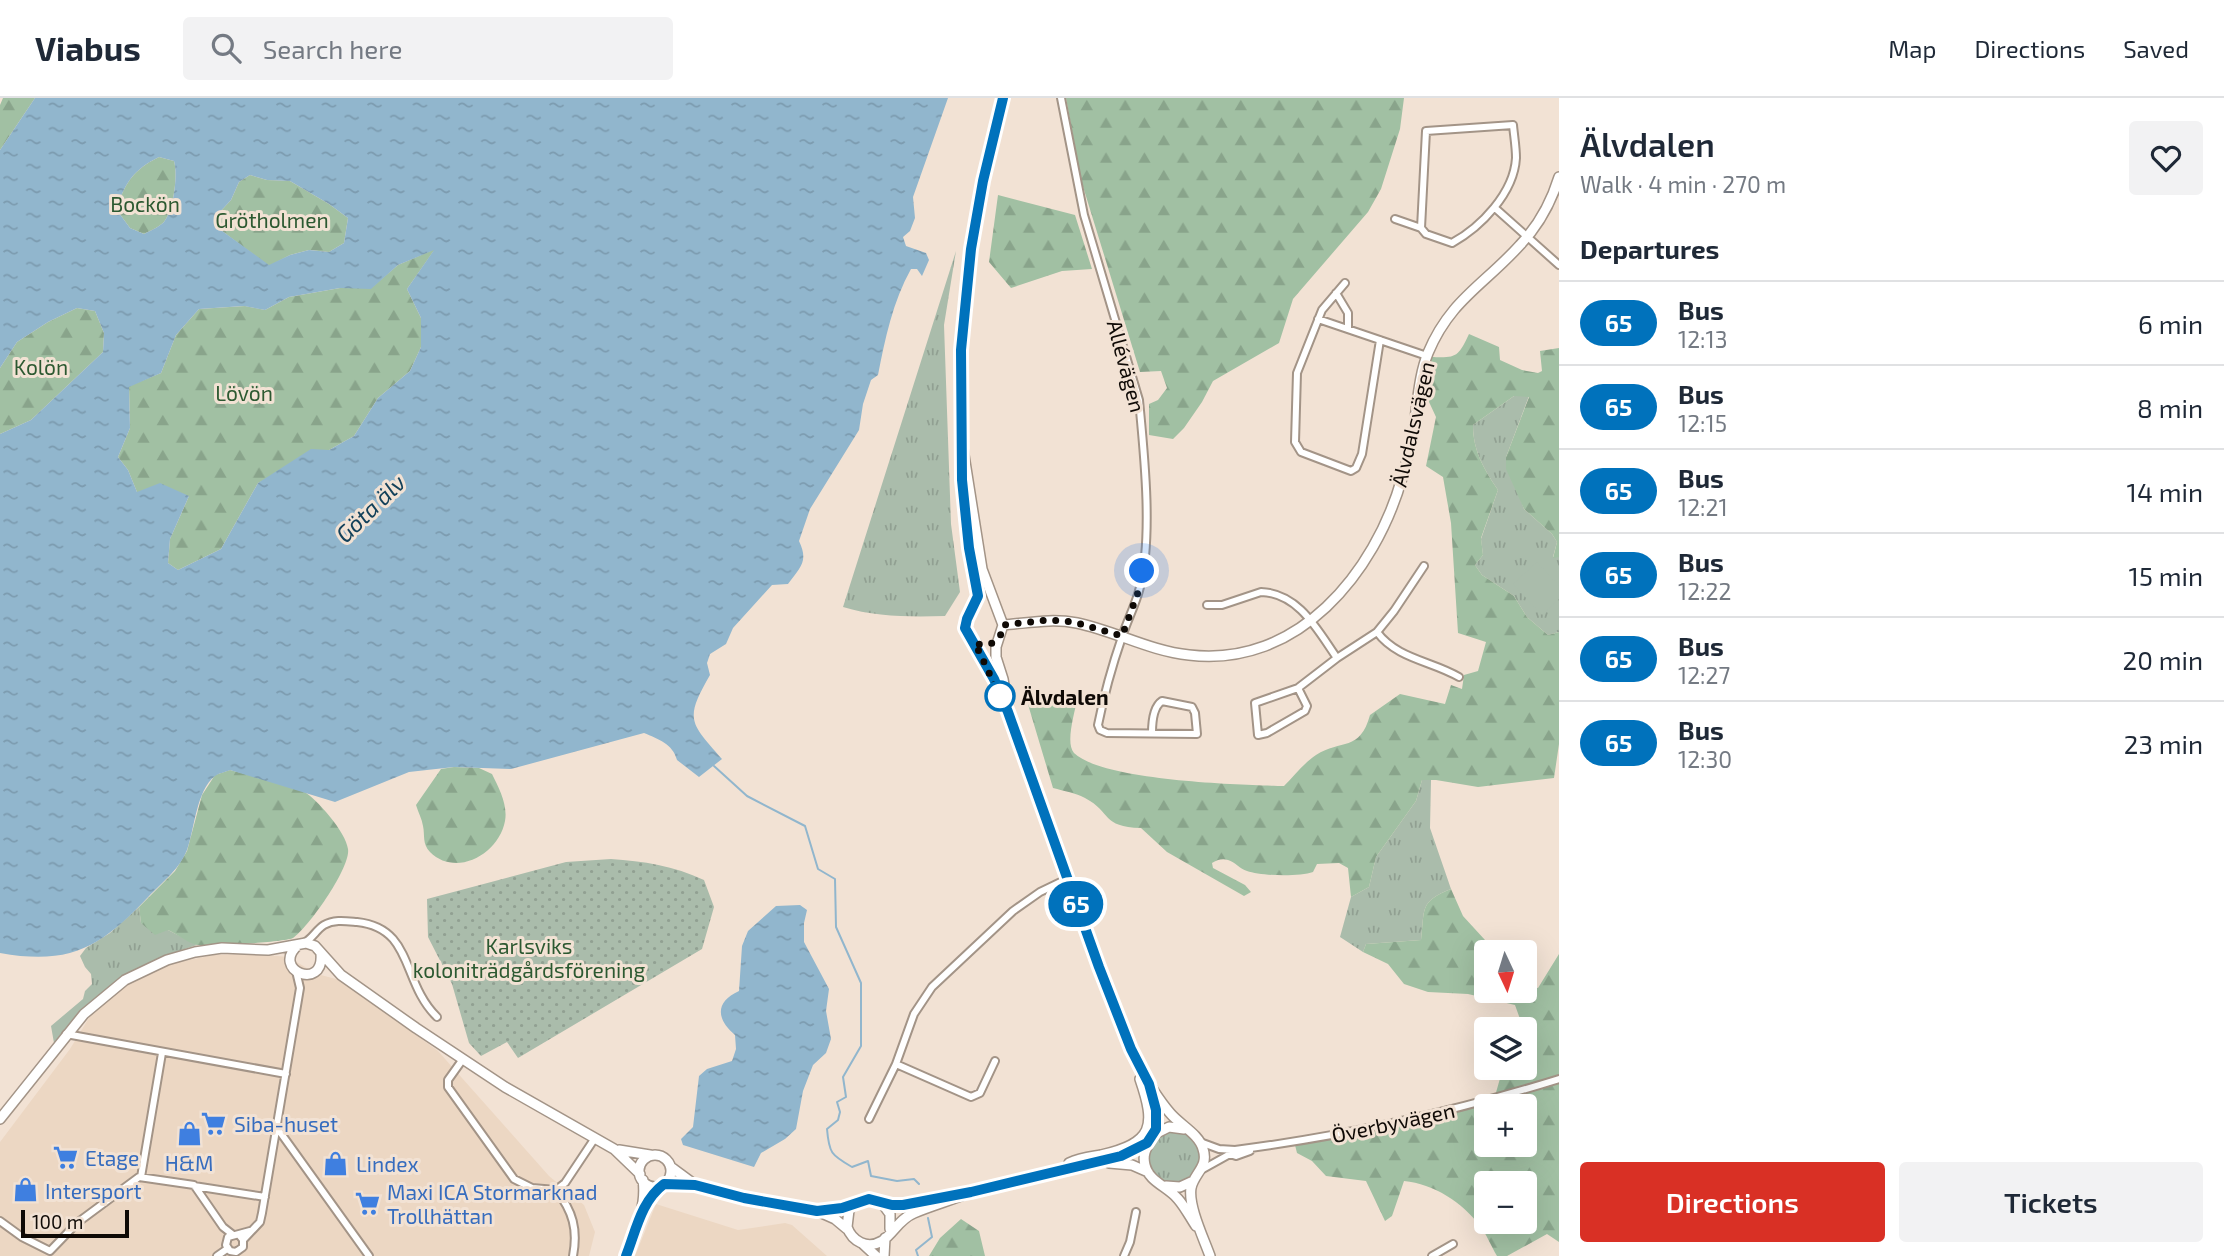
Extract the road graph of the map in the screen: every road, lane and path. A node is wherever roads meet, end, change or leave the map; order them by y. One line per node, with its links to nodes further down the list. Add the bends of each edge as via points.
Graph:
1 (1003, 98): 15 (main road, via 983,181 966,288 960,409)
2 (1061, 98): 23 (street, Allévägen, via 1084,215 1139,400 1145,555 1140,587)
3 (1559, 177): 7 (main road, Älvdalsvägen, via 1550,203)
4 (1495, 208): 6 (street, via 1452,243); 6 (street, via 1516,161 1513,125 1426,131); 7 (street)
5 (1395, 219): 6 (street)
6 (1421, 228)
7 (1527, 237): 8 (street); 14 (main road, Älvdalsvägen, via 1448,314)
8 (1559, 265)
9 (1345, 283): 10 (street)
10 (1336, 293): 11 (street); 12 (street, via 1348,313)
11 (1318, 319): 12 (street); 13 (street, via 1297,373 1296,446 1351,471 1362,454)
12 (1348, 328): 13 (street)
13 (1380, 340): 14 (street)
14 (1427, 356): 20 (main road, Älvdalsvägen, via 1403,476 1382,530 1345,589)
15 (963, 449): 18 (main road, via 982,569); 19 (main road, via 966,525 978,596)
16 (1424, 566): 22 (street)
17 (1207, 605): 20 (street, via 1267,592 1295,603)
18 (997, 612): 19 (main road, via 985,608); 21 (main road)
19 (971, 613): 25 (main road, via 965,628)
20 (1310, 621): 23 (main road, Älvdalsvägen, via 1257,648 1210,656 1172,652); 26 (street)
21 (1003, 625): 23 (main road, Älvdalsvägen, via 1074,622); 24 (main road)
22 (1377, 632): 26 (street); 27 (street, via 1397,651)
23 (1122, 636): 30 (street, Allévägen, via 1098,725 1107,733)
24 (998, 640): 25 (main road, via 987,645); 29 (main road, via 996,657)
25 (975, 643): 29 (main road)
26 (1337, 658): 28 (street)
27 (1459, 677)
28 (1298, 688): 28 (street, via 1255,703 1258,735 1305,711)
29 (1008, 712): 31 (main road)
30 (1152, 733): 30 (street, via 1197,734 1195,712 1192,707 1162,701 1157,704)
31 (1067, 879): 46 (main road); 47 (street, via 1013,911 932,987 914,1014)
32 (315, 936): 33 (street); 35 (street); 41 (street, via 323,925 334,922 380,927 397,942 419,994)
33 (301, 944): 34 (main road); 35 (main road); 36 (main road, via 292,952)
34 (268, 950): 36 (main road); 42 (main road, via 222,948 166,960 114,987)
35 (319, 951): 38 (main road, via 321,964); 39 (main road)
36 (290, 962): 37 (main road)
37 (296, 971): 38 (main road); 40 (street)
38 (312, 973): 39 (main road); 40 (street)
39 (341, 975): 44 (main road)
40 (300, 988): 48 (street)
41 (437, 1017)
42 (66, 1034): 43 (street); 51 (main road)
43 (162, 1053): 48 (street); 68 (street)
44 (463, 1059): 56 (main road); 74 (street, via 448,1087 514,1179 532,1188)
45 (995, 1061): 47 (street, via 980,1093 971,1097)
46 (1138, 1063): 50 (main road); 64 (main road, via 1150,1117 1144,1135 1124,1148)
47 (897, 1065): 52 (street)
48 (286, 1074): 54 (street)
49 (1559, 1079): 59 (street, Överbyvägen, via 1405,1121)
50 (1149, 1084): 53 (main road); 55 (main road, via 1157,1120)
51 (0, 1119)
52 (869, 1119)
53 (1186, 1129): 55 (main road, via 1169,1128); 57 (main road)
54 (276, 1131): 76 (street); 94 (street)
55 (1154, 1135): 58 (main road)
56 (595, 1138): 60 (main road); 74 (street)
57 (1200, 1142): 59 (street, Överbyvägen, via 1235,1150); 65 (main road, via 1205,1155)
58 (1147, 1143): 62 (main road); 66 (main road, via 1144,1159)
59 (1265, 1146): 65 (street, Överbyvägen, via 1230,1154)
60 (614, 1149): 61 (main road); 67 (main road)
61 (651, 1156): 63 (main road, via 662,1156); 67 (main road, via 642,1163)
62 (1090, 1164): 64 (main road); 66 (main road, via 1121,1163)
63 (671, 1167): 71 (main road, via 670,1178); 72 (main road)
64 (1059, 1169): 75 (main road)
65 (1203, 1169): 69 (main road)
66 (1148, 1172): 73 (main road)
67 (641, 1177): 71 (main road, via 650,1185); 81 (main road)
68 (141, 1178): 70 (street); 82 (street, via 85,1216 50,1251)
69 (1193, 1181): 73 (main road, via 1180,1187); 85 (main road, via 1192,1202)
70 (194, 1185): 76 (street); 83 (street)
71 (662, 1185): 72 (main road); 81 (main road)
72 (695, 1185): 79 (main road)
73 (1166, 1186): 85 (main road)
74 (556, 1191): 95 (street, via 573,1217)
75 (971, 1192): 77 (main road, via 915,1204); 86 (main road, via 914,1213)
76 (265, 1197): 87 (street, via 260,1222)
77 (882, 1203): 78 (main road, via 869,1199); 86 (main road, via 891,1214)
78 (853, 1205): 79 (main road); 84 (main road, via 847,1217)
79 (817, 1211): 84 (main road)
80 (1136, 1212): 99 (street)
81 (641, 1214): 96 (main road)
82 (0, 1221)
83 (223, 1227): 87 (street); 88 (street)
84 (848, 1230): 89 (main road)
85 (1202, 1233): 100 (main road)
86 (887, 1234): 89 (main road, via 873,1244); 98 (main road)
87 (239, 1239): 88 (street); 92 (street)
88 (226, 1240): 91 (street)
89 (863, 1244): 97 (main road)
90 (1453, 1244): 101 (street)
91 (227, 1249): 92 (street); 93 (street)
92 (241, 1255)
93 (217, 1256)
94 (369, 1256)
95 (573, 1256)
96 (626, 1256)
97 (876, 1256)
98 (884, 1256)
99 (1124, 1256)
100 (1210, 1256)
101 (1432, 1256)

